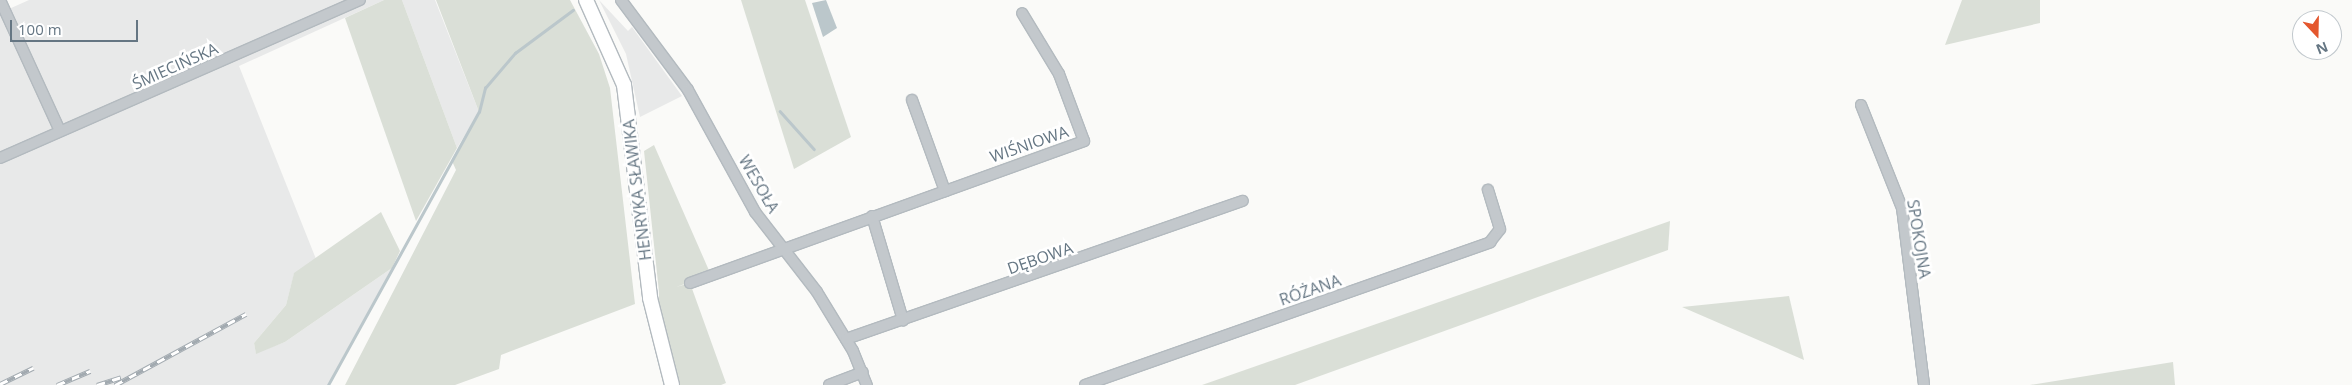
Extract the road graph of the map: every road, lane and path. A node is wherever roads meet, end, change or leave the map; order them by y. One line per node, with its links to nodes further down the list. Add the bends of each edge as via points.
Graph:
1 (0, 0): 8 (street)
2 (360, 0): 8 (street, ŚMIECIŃSKA)
3 (586, 0): 19 (main road, HENRYKA SŁAWIKA, via 624,85 650,298)
4 (621, 0): 14 (street, WESOŁA, via 688,90 756,212)
5 (1022, 13): 11 (street, WIŚNIOWA, via 1059,74 1084,141)
6 (912, 100): 11 (street)
7 (1860, 105): 23 (street, SPOKOJNA, via 1902,208)
8 (60, 131): 9 (street, ŚMIECIŃSKA)
9 (0, 158)
10 (1488, 190): 22 (street, RÓŻANA, via 1500,229 1490,242)
11 (945, 191): 13 (street, WIŚNIOWA)
12 (1243, 202): 16 (street, DĘBOWA)
13 (872, 216): 14 (street, WIŚNIOWA); 16 (street)
14 (783, 248): 15 (street, WIŚNIOWA); 17 (street, WESOŁA)
15 (690, 283)
16 (903, 320): 17 (street, DĘBOWA)
17 (846, 339): 18 (street, WESOŁA)
18 (863, 372): 20 (street); 21 (street, WESOŁA)
19 (672, 385)
20 (829, 385)
21 (868, 385)
22 (1084, 385)
23 (1924, 385)

